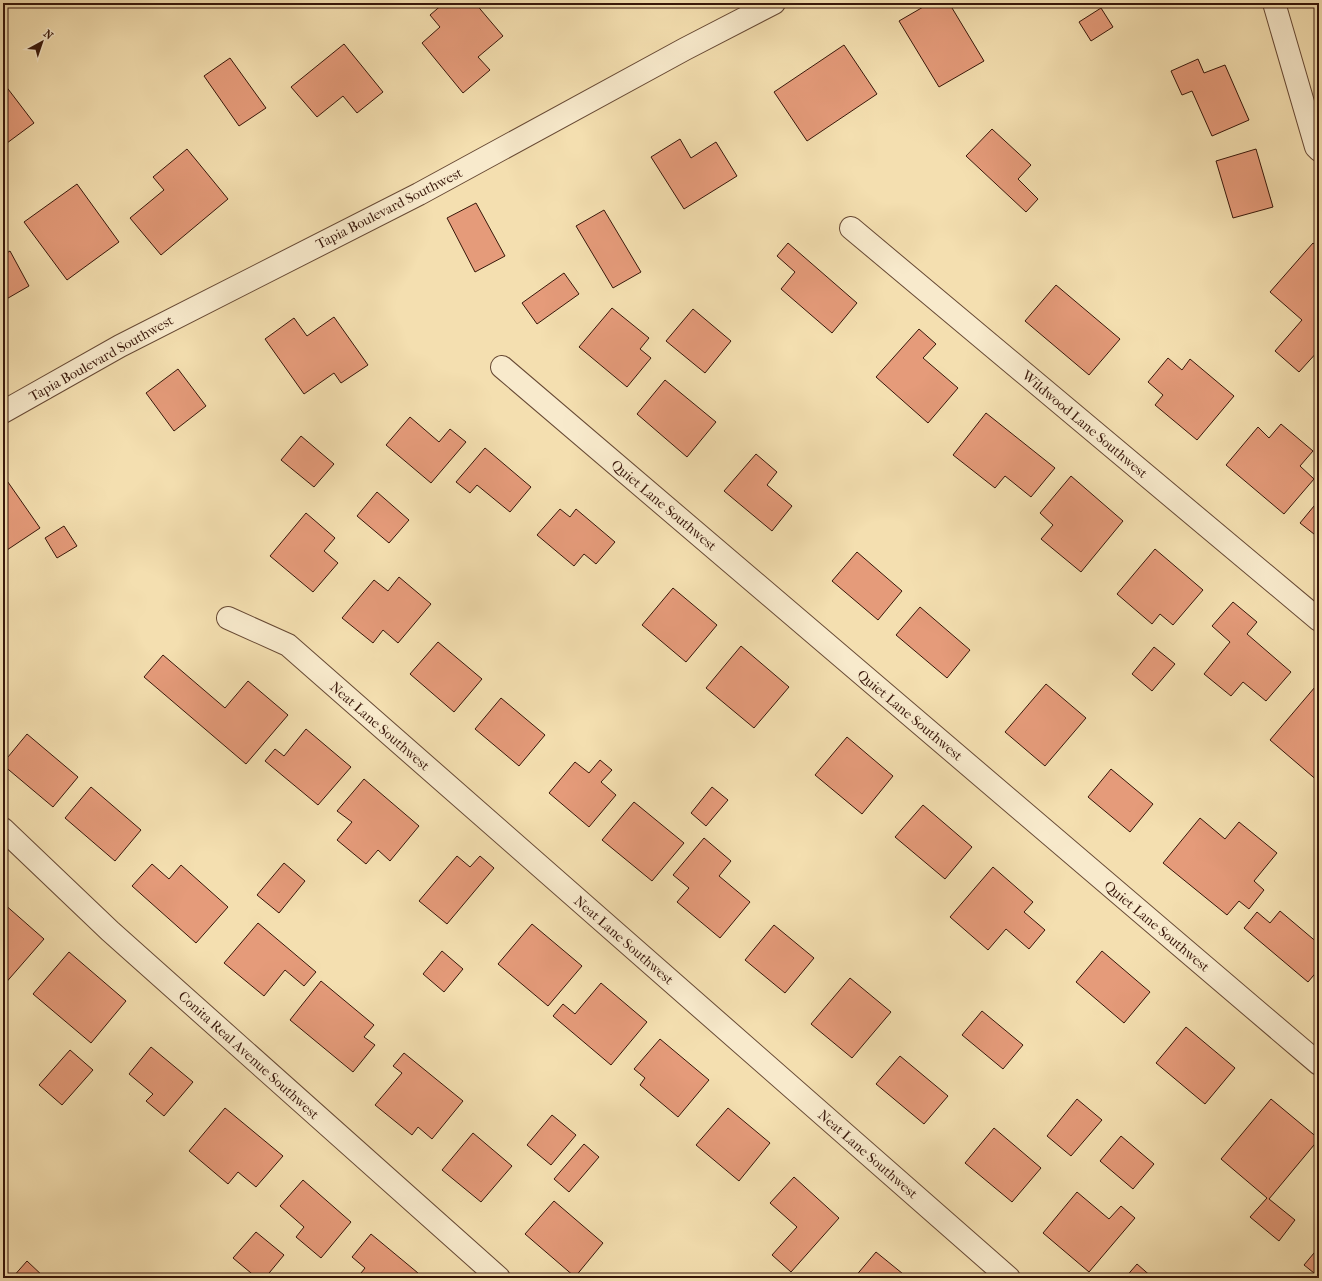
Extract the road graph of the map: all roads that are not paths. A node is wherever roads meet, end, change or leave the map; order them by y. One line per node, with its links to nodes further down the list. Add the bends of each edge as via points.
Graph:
1 (774, 3): 6 (street, Tapia Boulevard Southwest, via 419,194 120,346)
2 (1274, 3): 3 (street)
3 (1319, 150)
4 (851, 228): 8 (street, Wildwood Lane Southwest)
5 (502, 366): 10 (street, Quiet Lane Southwest)
6 (3, 412)
7 (228, 618): 12 (street, Neat Lane Southwest, via 288,645)
8 (1319, 620)
9 (3, 829): 11 (street, Conita Real Avenue Southwest, via 110,931)
10 (1319, 1064)
11 (499, 1278)
12 (1009, 1278)

